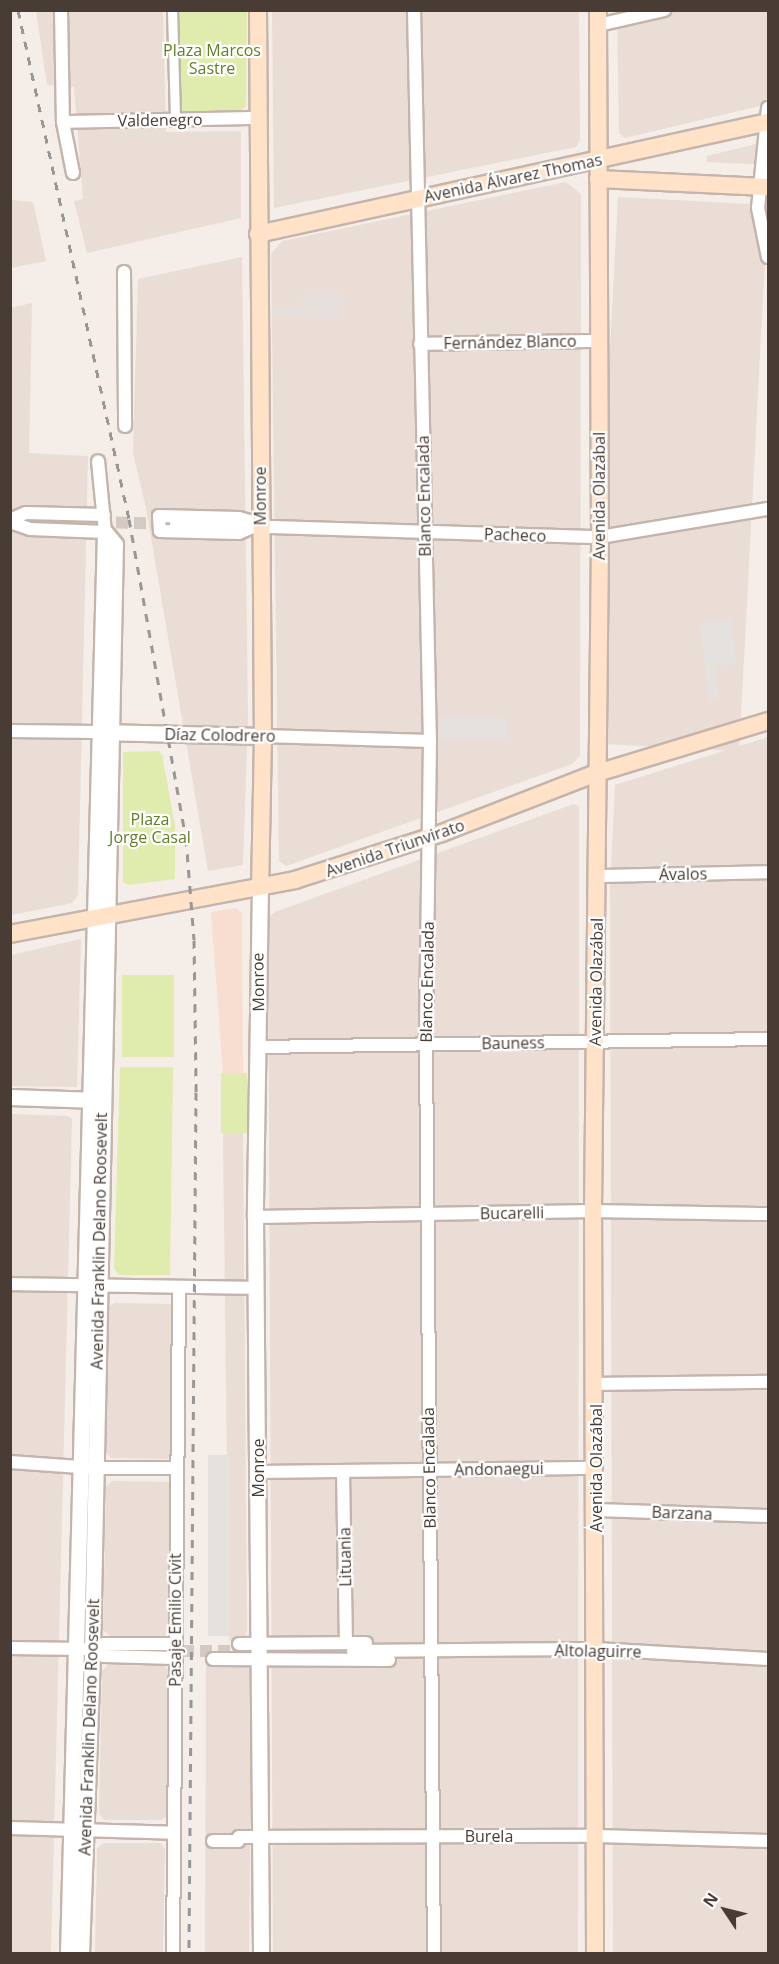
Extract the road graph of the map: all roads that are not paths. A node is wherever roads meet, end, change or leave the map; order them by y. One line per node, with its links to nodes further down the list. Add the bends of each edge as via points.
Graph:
1 (61, 10): 10 (street)
2 (172, 10): 9 (street)
3 (258, 10): 7 (main road, Monroe)
4 (414, 10): 15 (street, Blanco Encalada)
5 (664, 10): 6 (street)
6 (598, 18): 11 (main road, Avenida Olazábal)
7 (257, 118): 9 (street, Valdenegro); 16 (main road, Monroe)
8 (768, 118): 11 (main road, Avenida Álvarez Thomas); 14 (street)
9 (175, 120): 10 (street, Valdenegro)
10 (63, 122): 12 (street)
11 (598, 159): 13 (main road, Avenida Olazábal); 15 (main road, Avenida Álvarez Thomas)
12 (73, 173)
13 (598, 179): 14 (main road); 19 (main road, Avenida Olazábal)
14 (764, 186): 17 (street, via 758,208)
15 (418, 199): 16 (main road, Avenida Álvarez Thomas); 20 (street, Blanco Encalada)
16 (258, 234): 27 (main road, Monroe)
17 (768, 257)
18 (124, 272): 21 (street)
19 (599, 341): 20 (street, Fernández Blanco); 29 (main road, Avenida Olazábal)
20 (420, 344): 28 (street, Blanco Encalada)
21 (125, 426)
22 (98, 461): 25 (street, Avenida Franklin Delano Roosevelt)
23 (768, 509): 29 (street, Pacheco)
24 (10, 521): 25 (street, via 30,529)
25 (102, 523): 32 (street, Avenida Franklin Delano Roosevelt)
26 (176, 524): 27 (street, Pacheco)
27 (260, 524): 27 (street, Pacheco, via 239,518 159,516 160,531 239,534); 28 (street, Pacheco); 33 (main road, Monroe)
28 (425, 532): 29 (street, Pacheco); 34 (street, Blanco Encalada)
29 (600, 537): 35 (main road, Avenida Olazábal)
30 (768, 721): 35 (main road, Avenida Triunvirato)
31 (10, 731): 32 (street, Díaz Colodrero)
32 (104, 732): 33 (street, Díaz Colodrero); 40 (street, Avenida Franklin Delano Roosevelt)
33 (263, 736): 34 (street, Díaz Colodrero); 39 (main road, Monroe)
34 (430, 741): 36 (street, Blanco Encalada)
35 (597, 773): 36 (main road, Avenida Triunvirato); 38 (main road, Avenida Olazábal)
36 (428, 837): 39 (main road, Avenida Triunvirato, via 318,874); 44 (street, Blanco Encalada)
37 (768, 873): 38 (street, Ávalos)
38 (598, 876): 43 (main road, Avenida Olazábal)
39 (260, 886): 40 (main road, Avenida Triunvirato); 45 (street, Monroe)
40 (100, 916): 41 (main road, Avenida Triunvirato); 47 (street, Avenida Franklin Delano Roosevelt)
41 (10, 934)
42 (768, 1039): 43 (street, Bauness)
43 (595, 1041): 44 (street, Bauness); 48 (main road, Avenida Olazábal)
44 (426, 1045): 45 (street, Bauness); 49 (street, Blanco Encalada)
45 (258, 1047): 51 (street, Monroe)
46 (10, 1096): 47 (street)
47 (95, 1100): 53 (street, Avenida Franklin Delano Roosevelt)
48 (593, 1211): 49 (street, Bucarelli); 50 (street, Bucarelli); 57 (main road, Avenida Olazábal)
49 (428, 1214): 51 (street, Bucarelli); 62 (street, Blanco Encalada)
50 (768, 1214)
51 (255, 1217): 55 (street, Monroe)
52 (10, 1284): 53 (street)
53 (92, 1286): 54 (street); 59 (street, Avenida Franklin Delano Roosevelt)
54 (178, 1287): 55 (street); 60 (street, Pasaje Emilio Civit)
55 (257, 1288): 63 (street, Monroe)
56 (768, 1382): 57 (street)
57 (595, 1384): 61 (main road, Avenida Olazábal)
58 (10, 1462): 59 (street)
59 (87, 1467): 60 (street); 71 (street, Avenida Franklin Delano Roosevelt)
60 (177, 1468): 70 (street, Pasaje Emilio Civit)
61 (596, 1468): 62 (street, Andonaegui); 65 (main road, Avenida Olazábal)
62 (428, 1471): 64 (street, Andonaegui); 73 (street, Blanco Encalada)
63 (258, 1472): 64 (street, Andonaegui); 74 (street, Monroe)
64 (343, 1472): 69 (street, Lituania)
65 (596, 1509): 66 (street, Barzana); 72 (main road, Avenida Olazábal)
66 (768, 1516)
67 (239, 1644): 74 (street, Altolaguirre)
68 (10, 1647): 71 (street)
69 (349, 1647): 73 (street, Altolaguirre, via 417,1645); 74 (street, Altolaguirre)
70 (170, 1648): 71 (street, via 104,1644); 75 (street, Pasaje Emilio Civit)
71 (88, 1649): 75 (street, via 104,1656); 79 (street, Avenida Franklin Delano Roosevelt)
72 (596, 1649): 73 (street, Altolaguirre); 77 (street, Altolaguirre); 82 (main road, Avenida Olazábal)
73 (430, 1651): 74 (street, Altolaguirre, via 418,1659); 81 (street, Blanco Encalada)
74 (260, 1652): 76 (street, Altolaguirre); 83 (street, Monroe)
75 (175, 1658): 80 (street, Pasaje Emilio Civit)
76 (213, 1659)
77 (768, 1659)
78 (10, 1828): 79 (street)
79 (80, 1829): 80 (street); 86 (street, Avenida Franklin Delano Roosevelt); 87 (street, Avenida Franklin Delano Roosevelt)
80 (174, 1833): 88 (street, Pasaje Emilio Civit)
81 (432, 1836): 82 (street, Burela); 83 (street, Burela); 90 (street, Blanco Encalada)
82 (597, 1836): 85 (street, Burela); 91 (main road, Avenida Olazábal)
83 (260, 1837): 84 (street, Burela); 89 (street, Monroe)
84 (213, 1841)
85 (768, 1841)
86 (68, 1953)
87 (81, 1953)
88 (173, 1953)
89 (261, 1953)
90 (434, 1953)
91 (595, 1953)

